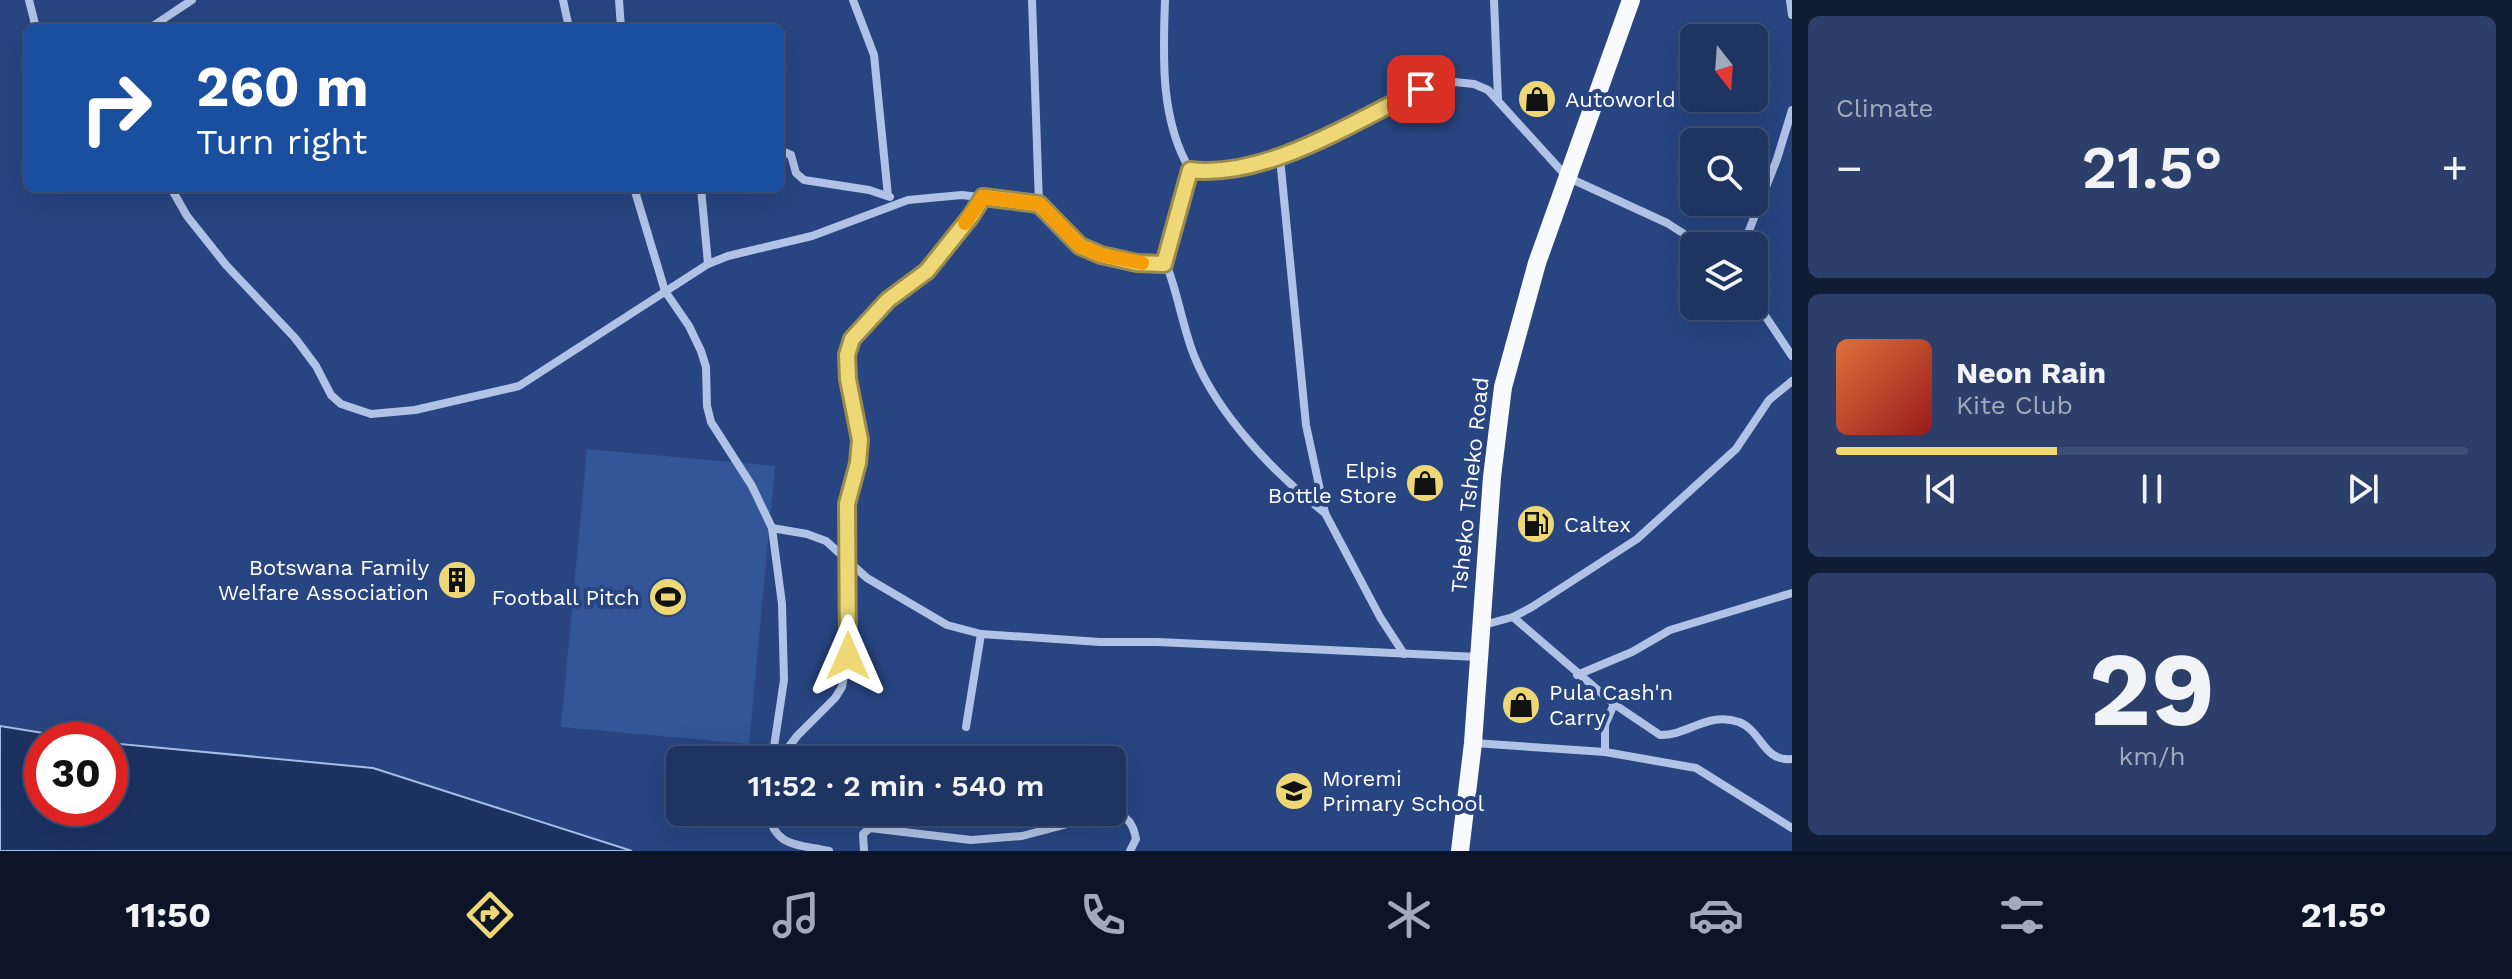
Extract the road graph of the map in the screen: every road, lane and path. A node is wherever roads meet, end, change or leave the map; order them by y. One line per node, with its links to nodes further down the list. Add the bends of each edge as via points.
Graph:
1 (29, 0): 12 (street)
2 (192, 0): 13 (street)
3 (563, 0): 14 (street)
4 (619, 0): 15 (street)
5 (853, 0): 25 (street, via 874,55)
6 (1032, 0): 28 (street)
7 (1165, 0): 20 (street, via 1168,105)
8 (1494, 0): 16 (street)
9 (1631, 0): 21 (highway, Tsheko Tsheko Road)
10 (1790, 0): 11 (street)
11 (1792, 15)
12 (35, 24)
13 (156, 24)
14 (568, 24)
15 (621, 24)
16 (1498, 99): 19 (street, via 1474,84 1445,81); 21 (street)
17 (1792, 110): 30 (street)
18 (784, 152): 25 (street, via 804,180)
19 (1280, 158): 20 (street, via 1230,171); 37 (street, via 1306,425)
20 (1190, 170): 32 (street)
21 (1567, 177): 29 (street); 42 (highway, Tsheko Tsheko Road, via 1503,387)
22 (173, 192): 33 (street, via 226,265 295,338 331,395 371,414 415,410 519,386)
23 (635, 192): 33 (street)
24 (701, 192): 31 (street)
25 (888, 196): 27 (street)
26 (983, 197): 27 (street); 28 (street); 39 (street, via 927,271 888,300 852,339 848,379 860,440 847,504)
27 (903, 202): 31 (street, via 812,236)
28 (1039, 204): 32 (street, via 1080,246 1137,263)
29 (1681, 232)
30 (1748, 232)
31 (708, 264): 33 (street)
32 (1164, 264): 37 (street, via 1193,354 1216,397 1286,480)
33 (665, 291): 38 (street, via 701,351 711,422)
34 (1768, 320): 35 (street)
35 (1792, 356)
36 (1792, 381): 41 (street, via 1769,400 1736,449 1637,539)
37 (1325, 513): 44 (street)
38 (772, 528): 39 (street, via 826,541); 50 (street, via 784,680)
39 (849, 562): 43 (street, via 947,625); 51 (street, via 848,656 842,687)
40 (1792, 593): 46 (street, via 1670,630)
41 (1513, 617): 42 (street); 46 (street)
42 (1479, 626): 45 (highway, Tsheko Tsheko Road)
43 (981, 634): 44 (street); 48 (street)
44 (1404, 654): 45 (street)
45 (1478, 657): 49 (highway, Tsheko Tsheko Road)
46 (1577, 675): 47 (street)
47 (1614, 704): 52 (street, via 1605,725); 53 (street, via 1660,735 1701,722 1741,723 1770,754)
48 (966, 727)
49 (1473, 743): 52 (street); 59 (highway, Tsheko Tsheko Road)
50 (774, 746)
51 (790, 746)
52 (1605, 752): 55 (street, via 1696,768)
53 (1792, 759)
54 (770, 826): 56 (street, via 780,838)
55 (1792, 828)
56 (829, 851)
57 (864, 851): 58 (street, via 863,834 870,828 971,840 1022,836 1113,812 1125,816 1134,831)
58 (1130, 851)
59 (1460, 851)

